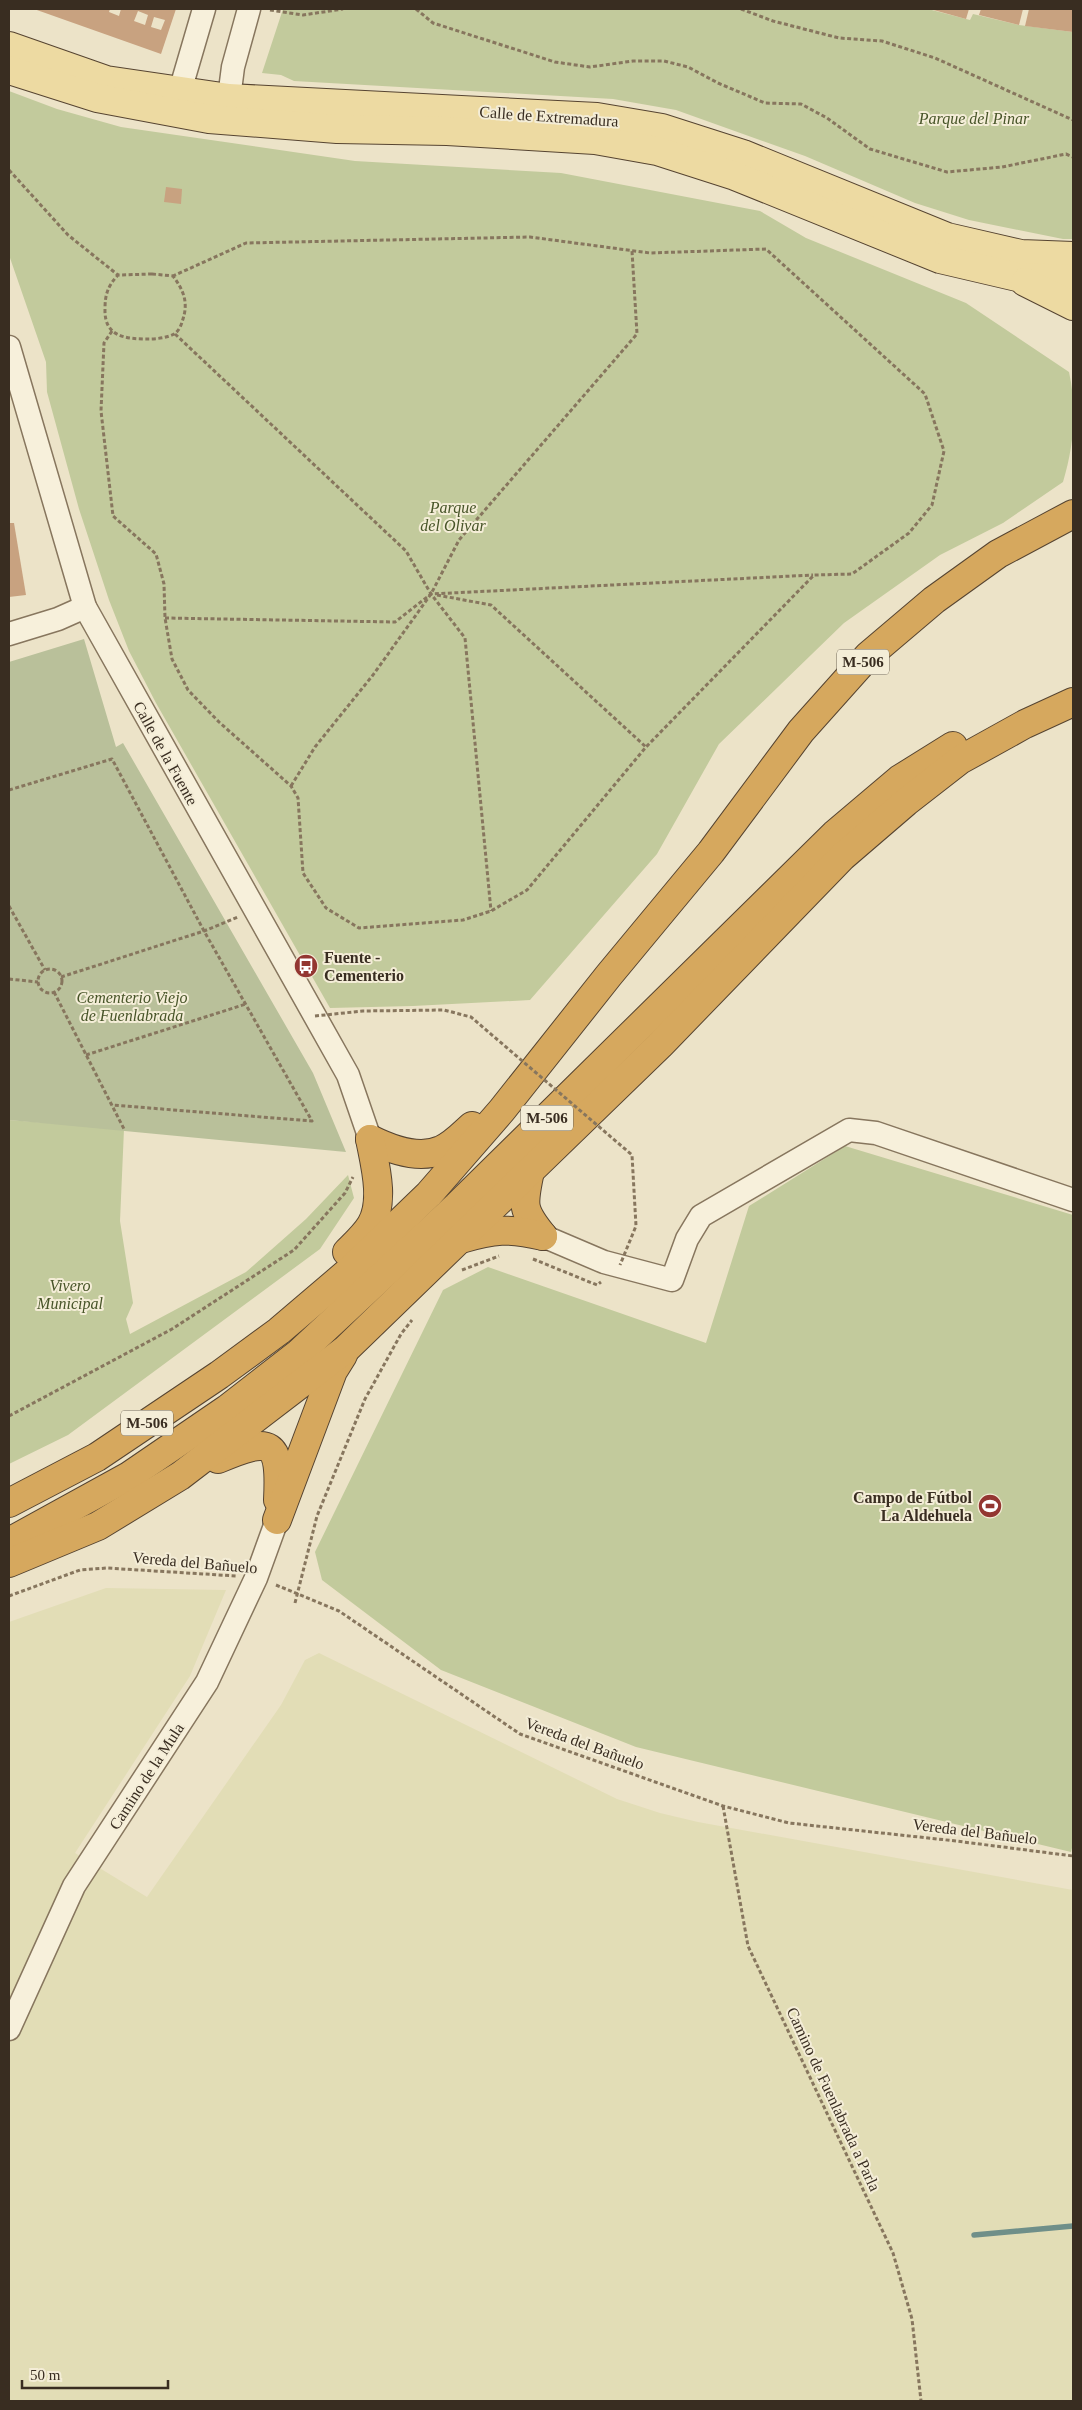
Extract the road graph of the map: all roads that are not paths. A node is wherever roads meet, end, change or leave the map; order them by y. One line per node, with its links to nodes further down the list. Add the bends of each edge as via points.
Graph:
1 (204, 9): 5 (street)
2 (259, 9): 6 (street, via 233,67)
3 (9, 46): 5 (main road, Calle de Extremadura, via 106,80)
4 (9, 70): 8 (main road, Calle de Extremadura, via 97,98 209,119 595,140 657,150 735,176 940,259)
5 (180, 91): 6 (main road, Calle de Extremadura)
6 (229, 98): 7 (main road, Calle de Extremadura, via 598,117 662,128 743,154 947,237 1021,254)
7 (1073, 256)
8 (1017, 278): 9 (main road, Calle de Extremadura); 10 (main road, Calle de Extremadura)
9 (1073, 280)
10 (1073, 306)
11 (9, 347): 15 (street, Calle de la Fuente)
12 (1073, 514): 14 (highway, via 998,554)
13 (1073, 536): 14 (highway, M-506)
14 (934, 600): 19 (highway, M-506, via 868,656 801,731 711,852)
15 (85, 607): 16 (street); 20 (street, Calle de la Fuente, via 348,1075)
16 (9, 634)
17 (1073, 683): 30 (highway, M-506, via 977,730 900,779 835,834 457,1206 299,1353 227,1409 129,1476)
18 (1073, 702): 21 (highway, via 960,760 842,857 660,1045)
19 (526, 1079): 20 (highway, via 441,1150 426,1153 391,1150); 25 (highway, M-506, via 429,1194 347,1273)
20 (370, 1139): 25 (highway, via 377,1191 376,1213 370,1226 318,1279)
21 (530, 1172): 23 (highway, via 524,1198 526,1215); 24 (highway)
22 (1073, 1200): 23 (street, via 876,1133 849,1130 701,1216 687,1239 672,1280 604,1262)
23 (543, 1236): 24 (highway, via 519,1230 492,1230)
24 (461, 1238): 26 (highway)
25 (279, 1332): 28 (highway, M-506, via 97,1457)
26 (346, 1349): 27 (highway); 29 (highway, via 333,1371)
27 (180, 1476): 29 (highway, via 247,1447 261,1444 269,1447 278,1461); 31 (highway, via 98,1526)
28 (9, 1503)
29 (276, 1520): 32 (street, Camino de la Mula, via 256,1578 207,1682 74,1886)
30 (9, 1542)
31 (9, 1562)
32 (9, 2029)

